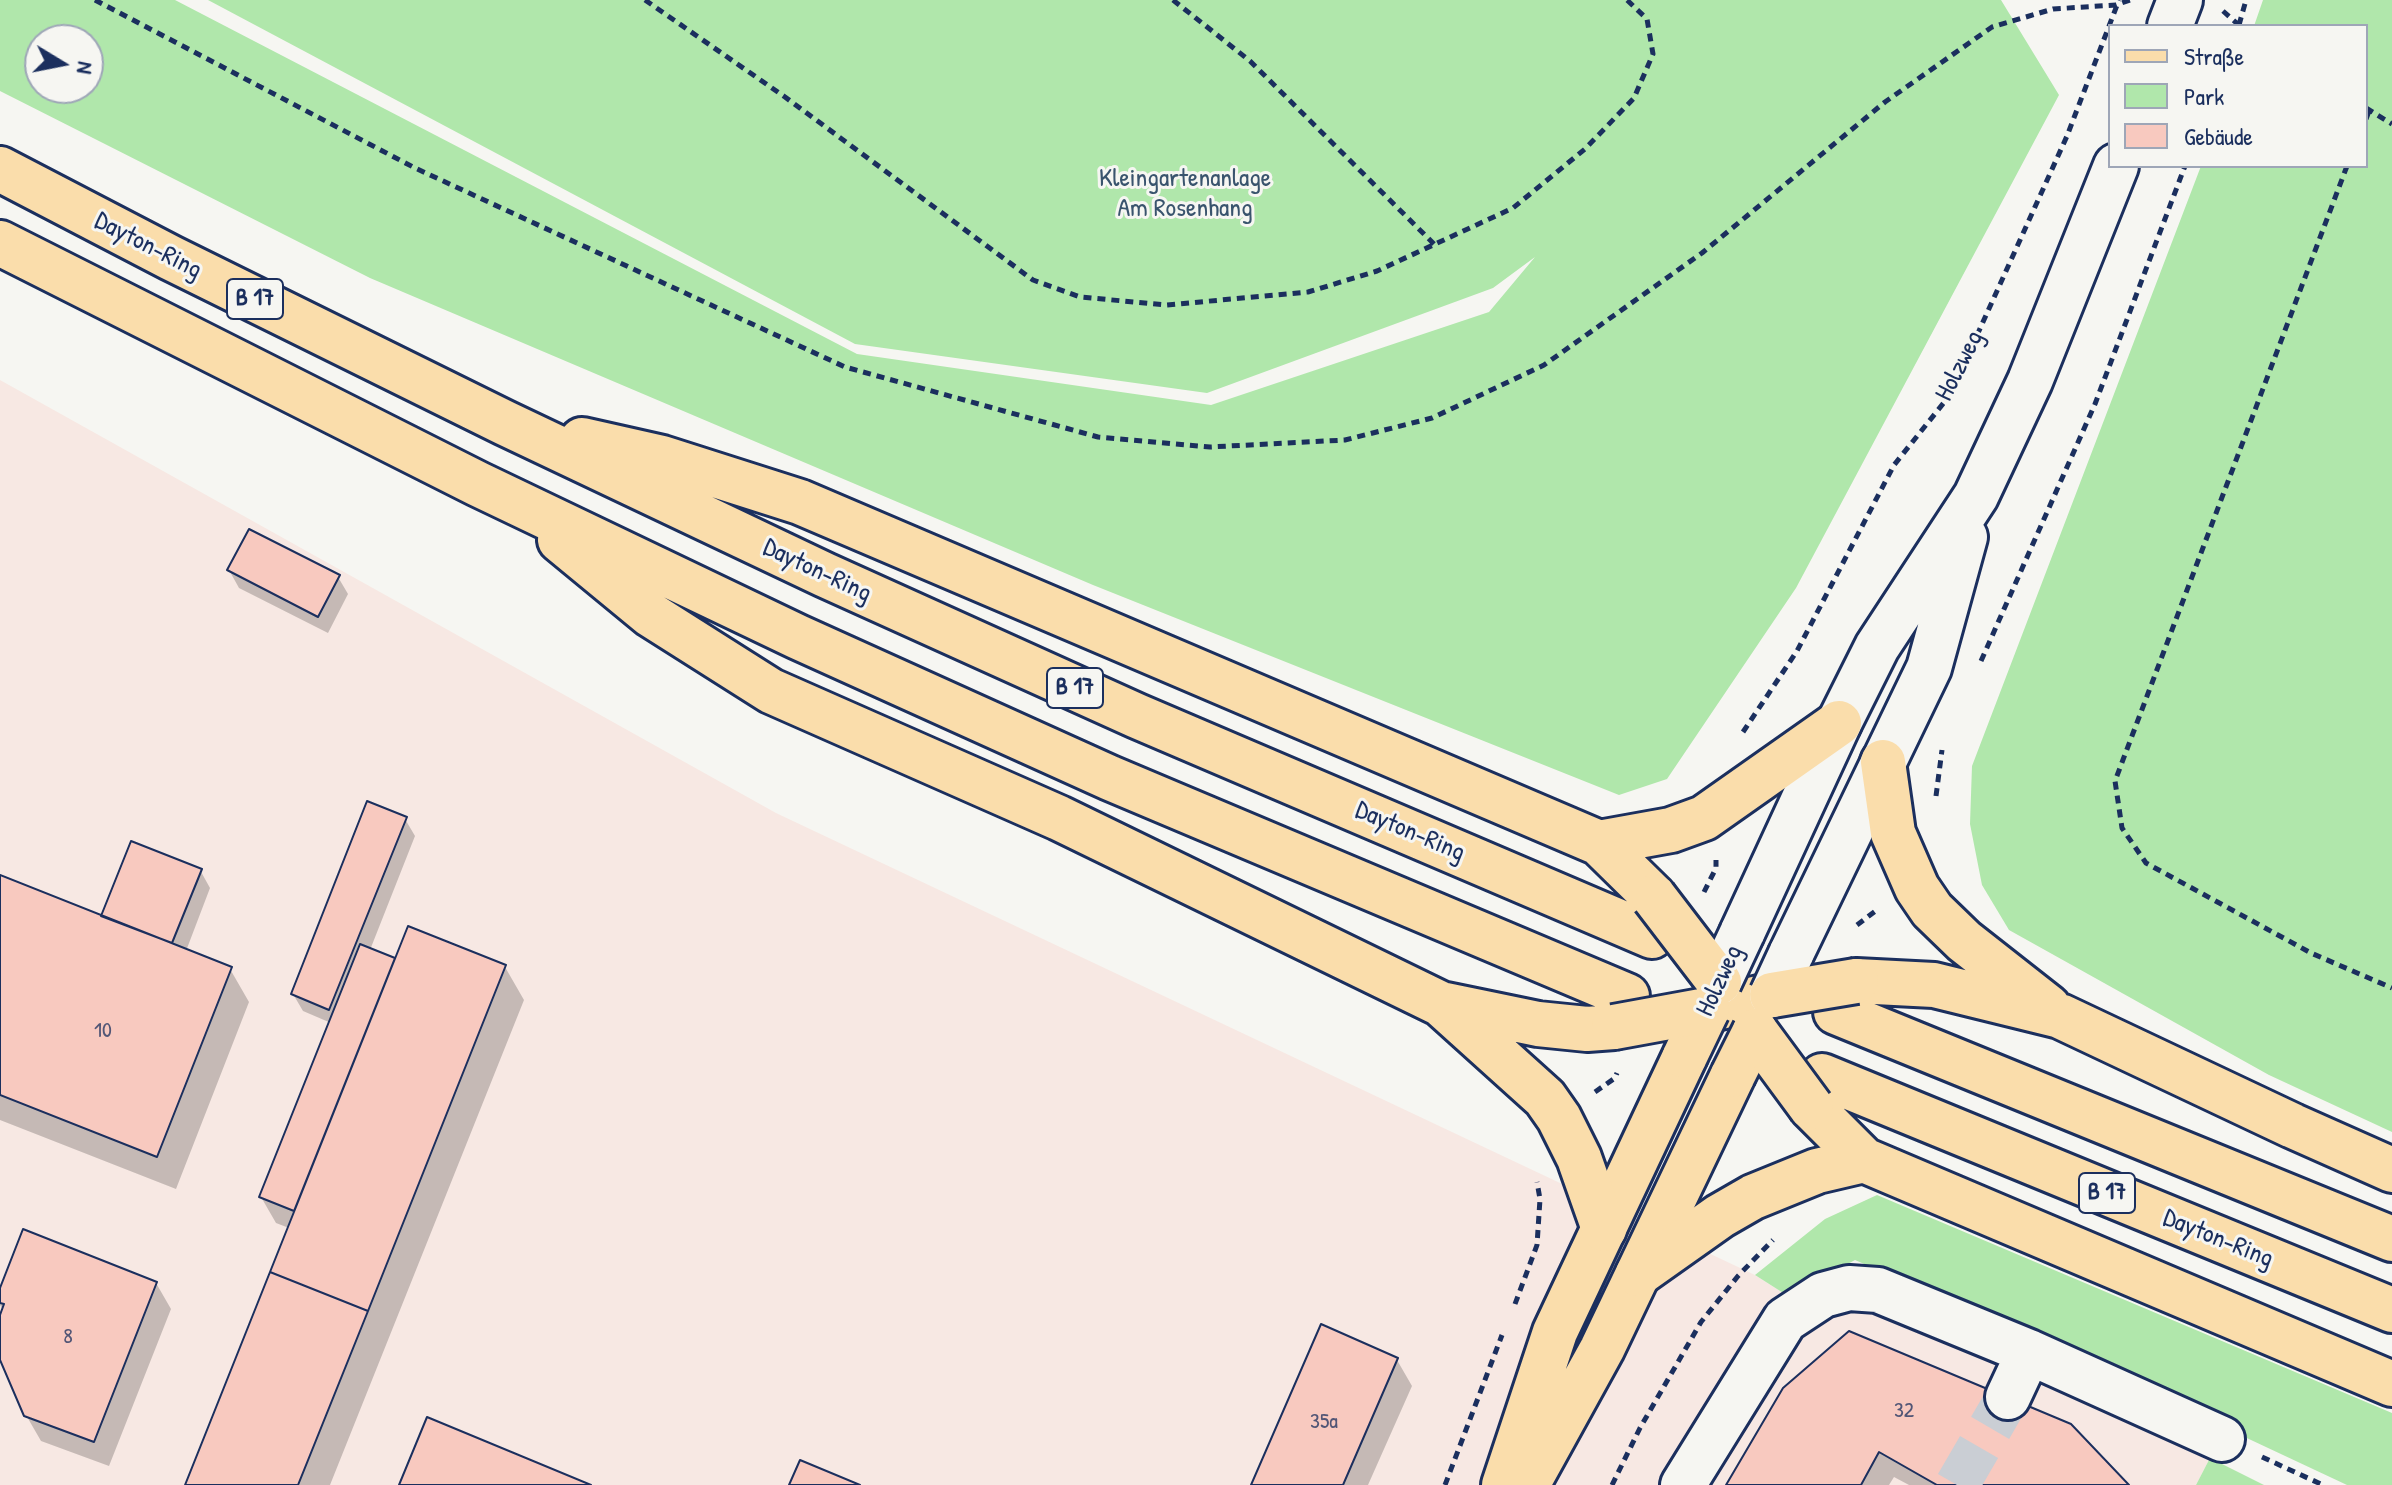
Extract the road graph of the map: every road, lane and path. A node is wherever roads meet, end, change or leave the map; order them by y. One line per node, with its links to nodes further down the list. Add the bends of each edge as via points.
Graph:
1 (95, 0): 8 (path, via 415,168 845,367 1098,437 1210,447 1345,440 1432,418 1544,365 1702,253 1885,102 1992,27 2053,9)
2 (645, 0): 20 (path, via 1033,280 1080,297 1167,305 1308,292 1377,271)
3 (1173, 0): 20 (path, via 1250,61)
4 (1627, 0): 20 (path, via 1647,19 1653,54 1634,98 1585,149 1513,208)
5 (2131, 0): 8 (path)
6 (2180, 0): 10 (street)
7 (2246, 0): 11 (path)
8 (2118, 2): 9 (path, Holzweg)
9 (2110, 24)
10 (2171, 24)
11 (2240, 24)
12 (2108, 28): 26 (path, Holzweg, via 2067,136 1950,395 1894,465 1797,651)
13 (2368, 110): 14 (path)
14 (2392, 124)
15 (2115, 168): 22 (street, Holzweg, via 2030,381)
16 (2184, 168): 24 (path, via 2095,404)
17 (2346, 168): 36 (path, via 2115,781 2122,828 2146,863 2311,953)
18 (0, 169): 21 (main road, Dayton-Ring / B 17)
19 (0, 243): 23 (main road, B 17)
20 (1434, 244)
21 (505, 423): 31 (main road, via 662,458 800,502); 34 (main road, Dayton-Ring / B 17, via 1123,709)
22 (1976, 496): 25 (street, Holzweg, via 1877,647); 28 (street, Holzweg, via 1929,668)
23 (509, 498): 38 (main road, via 651,615 771,691 1059,818); 41 (main road, B 17, via 1110,778)
24 (1980, 662)
25 (1839, 723): 30 (main road); 39 (street, Holzweg, bridge, via 1742,933)
26 (1740, 736)
27 (1942, 748): 29 (path)
28 (1883, 762): 32 (main road, via 1893,833); 39 (street, Holzweg, bridge, via 1791,954)
29 (1938, 808)
30 (1704, 818): 31 (main road, via 1671,830); 33 (path, via 1717,845 1716,868)
31 (1599, 843): 34 (main road)
32 (1917, 888): 35 (path, via 1869,913); 40 (main road, via 1964,941)
33 (1699, 902)
34 (1653, 916): 39 (main road, bridge)
35 (1852, 931)
36 (2392, 988)
37 (1846, 996): 39 (main road, bridge); 40 (main road, via 1934,985); 49 (main road, B 17)
38 (1441, 1004): 41 (main road, via 1538,1024); 43 (main road, via 1545,1098)
39 (1737, 1004): 41 (main road, bridge); 42 (main road, bridge); 48 (main road, Holzweg, bridge, via 1685,1056); 50 (main road, Holzweg, bridge, via 1733,1075)
40 (2060, 1016): 45 (main road)
41 (1621, 1029): 43 (path, via 1615,1078)
42 (1816, 1091): 44 (main road); 51 (main road, Dayton-Ring / B 17)
43 (1559, 1118): 48 (main road)
44 (1864, 1160): 47 (main road); 55 (main road)
45 (2392, 1170)
46 (1535, 1173): 52 (path, via 1540,1199 1537,1245)
47 (1773, 1187): 50 (main road, via 1720,1216); 61 (path, via 1787,1218 1783,1229 1701,1322)
48 (1604, 1229): 59 (main road, Holzweg, via 1555,1332)
49 (2392, 1239)
50 (1638, 1274): 60 (main road, Holzweg)
51 (2392, 1310)
52 (1510, 1316)
53 (1504, 1330): 58 (path)
54 (2029, 1352): 56 (street); 57 (street); 62 (street, via 1878,1290 1849,1288 1823,1295 1785,1320)
55 (2392, 1384)
56 (2008, 1397)
57 (2222, 1439): 63 (path)
58 (1445, 1485)
59 (1504, 1485)
60 (1527, 1485)
61 (1612, 1485)
62 (1683, 1485)
63 (2323, 1485)

